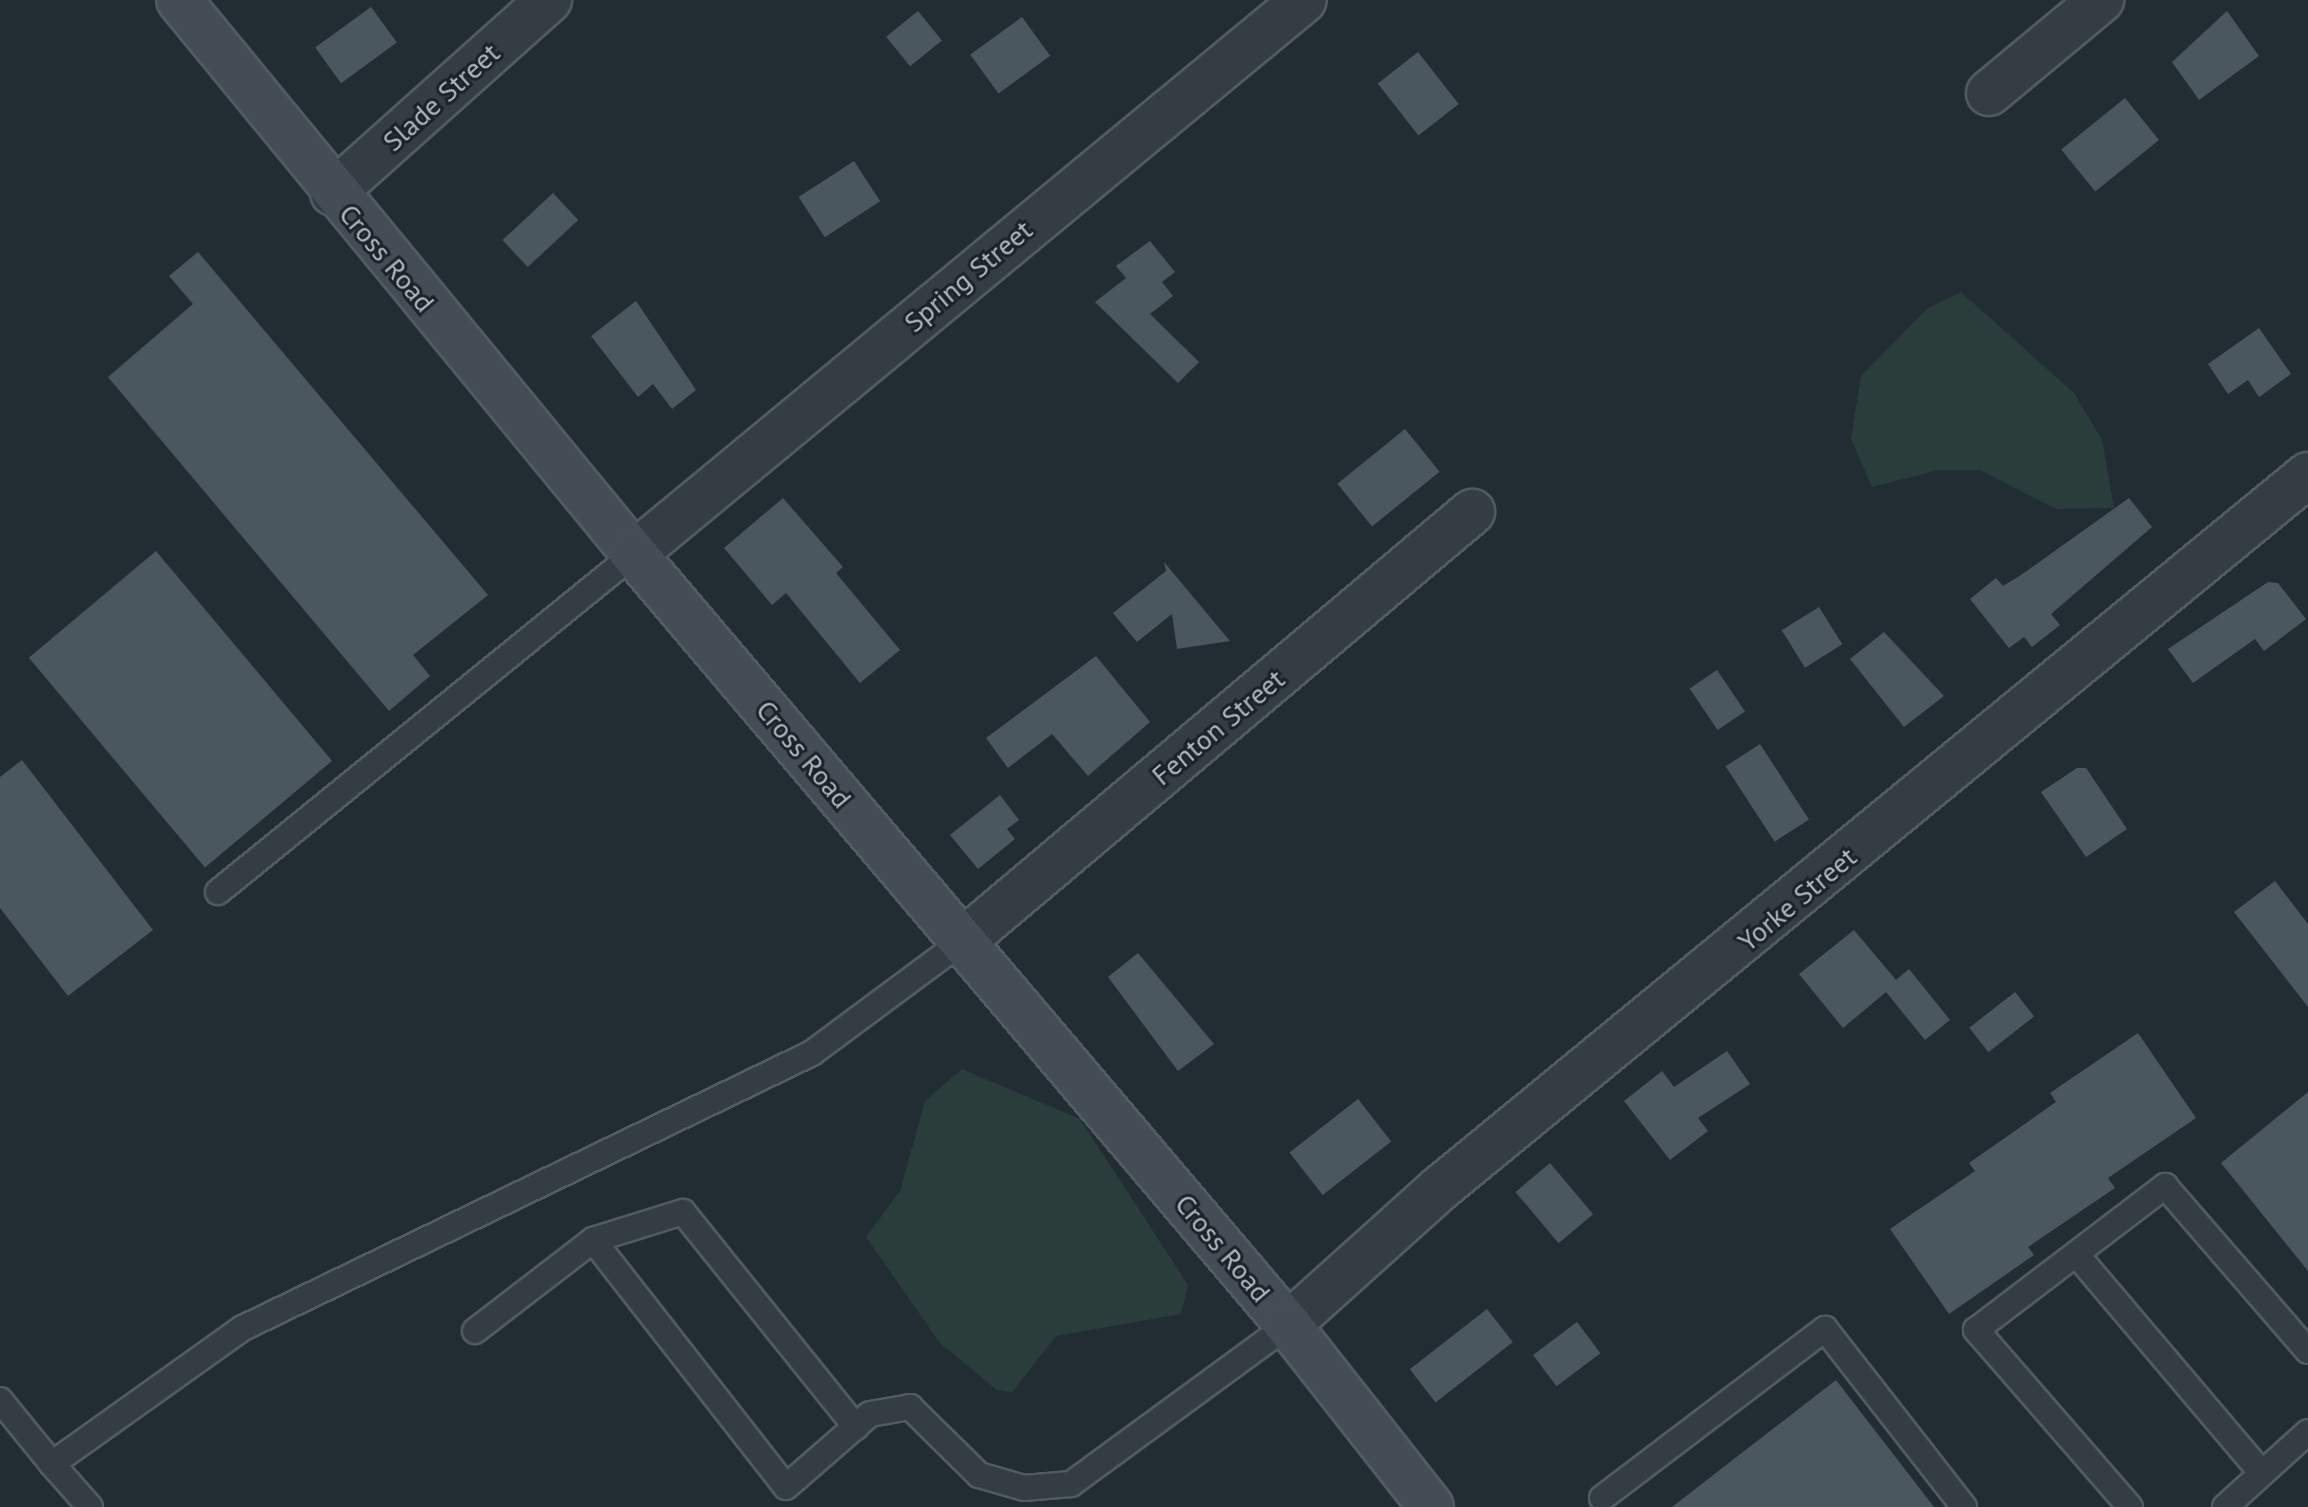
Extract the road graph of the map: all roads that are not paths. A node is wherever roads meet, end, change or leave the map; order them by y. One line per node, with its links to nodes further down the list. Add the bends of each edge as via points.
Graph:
1 (179, 0): 6 (street, Cross Road)
2 (549, 0): 6 (street, Slade Street)
3 (1304, 0): 9 (street, Spring Street)
4 (2101, 0): 5 (street)
5 (1989, 93)
6 (333, 193): 9 (street, Cross Road)
7 (2308, 475): 14 (street, Yorke Street, via 1439,1189)
8 (1472, 512): 11 (street, Fenton Street)
9 (634, 554): 10 (lane); 11 (street, Cross Road)
10 (218, 892)
11 (963, 941): 14 (street, Cross Road); 20 (lane, via 812,1053 243,1328)
12 (593, 1240): 15 (lane); 18 (lane, via 683,1212); 18 (lane, via 786,1487)
13 (2076, 1254): 16 (lane, via 2165,1186); 21 (lane); 24 (lane, via 1976,1330)
14 (1288, 1325): 18 (lane, via 1071,1484 1024,1488 979,1475 910,1407 870,1414); 23 (street, Cross Road)
15 (475, 1331)
16 (2308, 1351)
17 (0, 1400): 20 (lane)
18 (856, 1427)
19 (2308, 1432): 21 (lane)
20 (52, 1464): 25 (lane)
21 (2262, 1473): 27 (lane)
22 (1601, 1504): 26 (lane, via 1825,1329)
23 (1429, 1506)
24 (2127, 1506)
25 (90, 1507)
26 (1964, 1507)
27 (2225, 1507)

